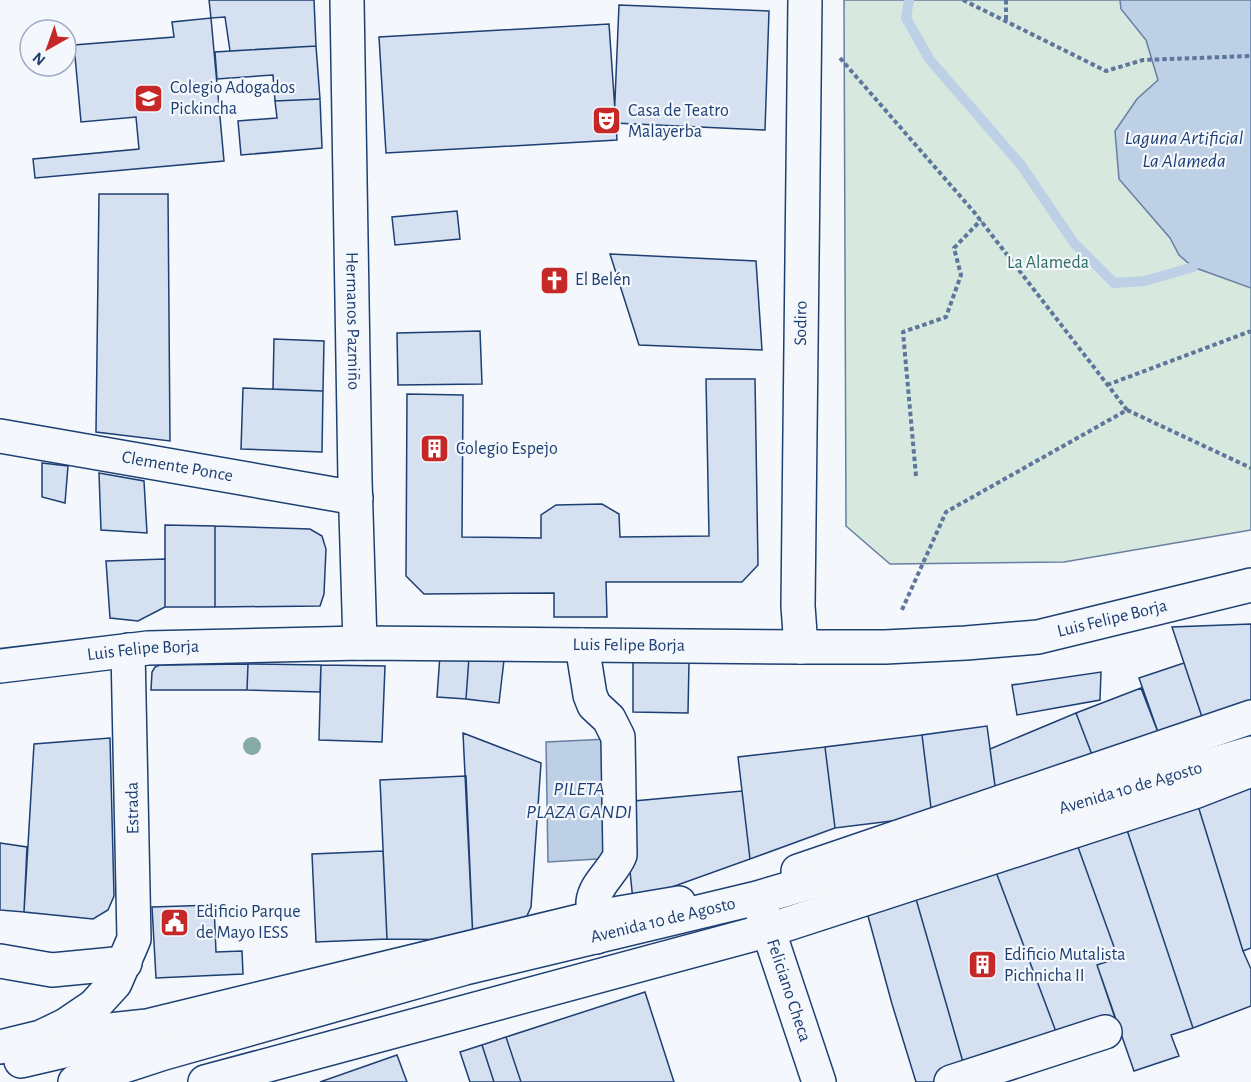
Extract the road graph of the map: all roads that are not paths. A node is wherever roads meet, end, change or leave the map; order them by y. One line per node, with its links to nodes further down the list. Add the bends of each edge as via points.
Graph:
1 (347, 0): 4 (main road, Hermanos Pazmiño)
2 (805, 0): 8 (main road, Sodiro, via 798,594)
3 (0, 436): 4 (main road, Clemente Ponce)
4 (356, 498): 6 (main road, Hermanos Pazmiño)
5 (1251, 585): 8 (main road, Luis Felipe Borja, via 1038,637 885,647)
6 (360, 643): 7 (main road, Luis Felipe Borja); 9 (main road, Luis Felipe Borja)
7 (582, 645): 8 (main road, Luis Felipe Borja); 15 (main road, via 590,695 594,705 609,718 618,737 620,855 593,903)
8 (801, 647)
9 (128, 650): 10 (main road, Luis Felipe Borja); 18 (main road, Estrada, via 135,928)
10 (0, 666)
11 (1251, 717): 15 (main road, via 728,894)
12 (1251, 753): 14 (main road, Avenida 10 de Agosto)
13 (1251, 770): 16 (main road)
14 (757, 898): 15 (main road, Avenida 10 de Agosto); 16 (main road, Feliciano Checa)
15 (596, 927): 20 (main road, via 147,1026); 23 (main road, Avenida 10 de Agosto)
16 (769, 930): 26 (main road); 27 (main road, Feliciano Checa)
17 (0, 961): 18 (main road, via 52,970)
18 (125, 963): 20 (main road, via 115,983 94,1006)
19 (1105, 1032): 28 (main road)
20 (41, 1037): 21 (main road); 22 (main road)
21 (0, 1039)
22 (0, 1047)
23 (164, 1053): 24 (main road, via 107,1041); 25 (main road, Avenida 10 de Agosto)
24 (0, 1069)
25 (75, 1082)
26 (205, 1082)
27 (819, 1082)
28 (951, 1082)

